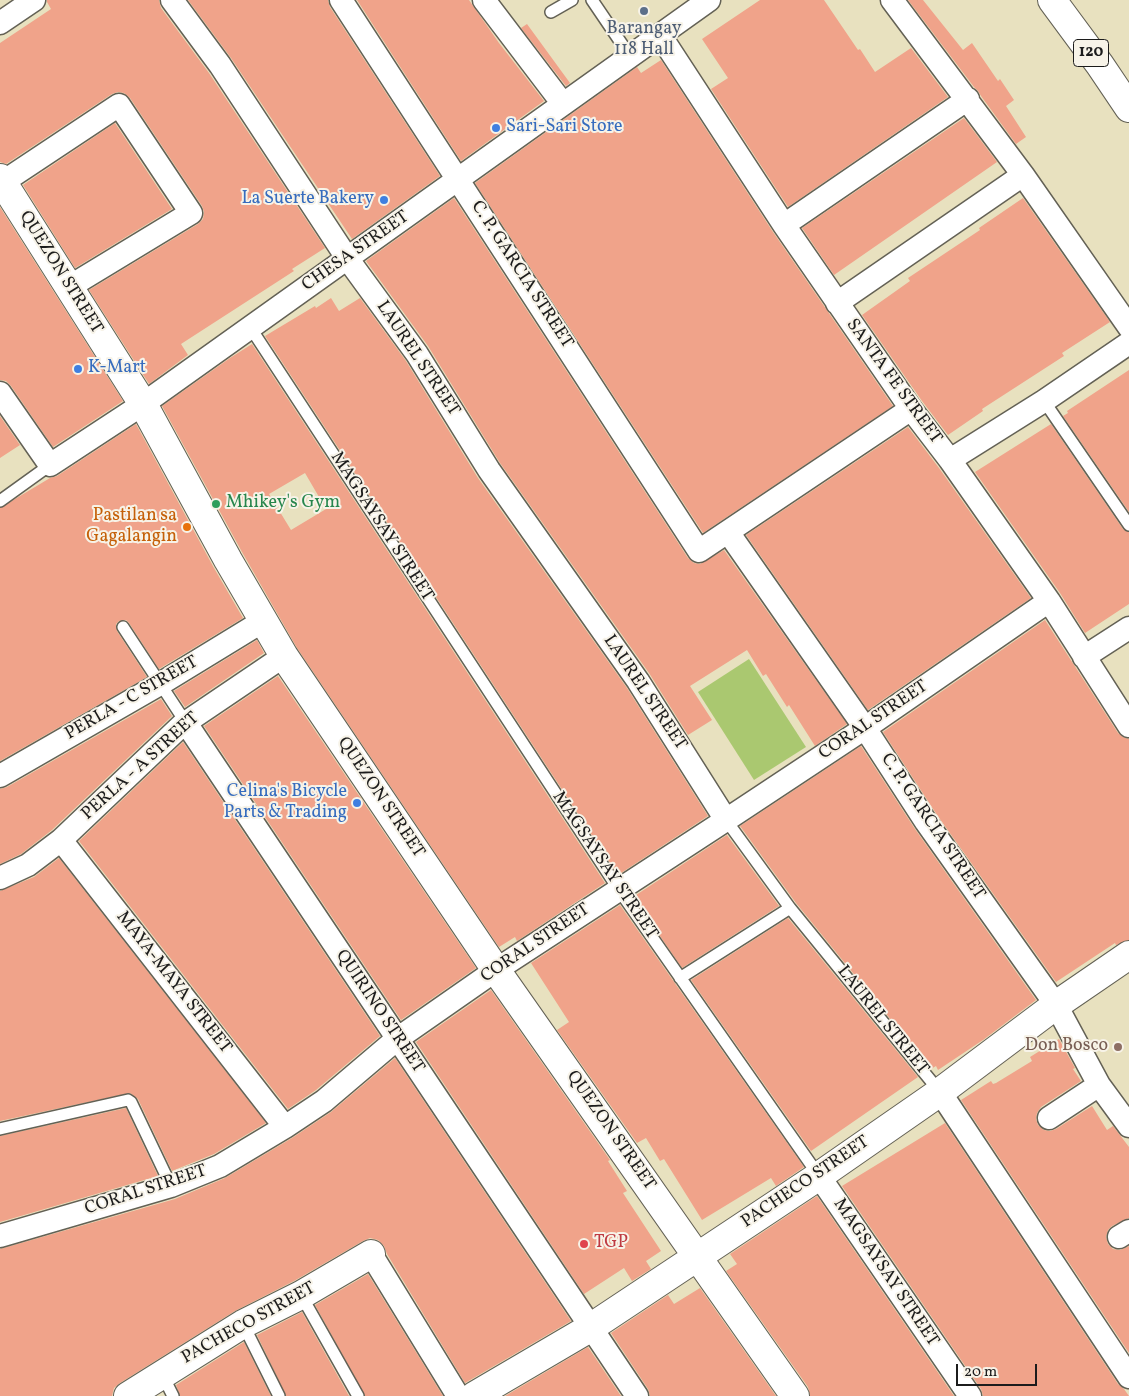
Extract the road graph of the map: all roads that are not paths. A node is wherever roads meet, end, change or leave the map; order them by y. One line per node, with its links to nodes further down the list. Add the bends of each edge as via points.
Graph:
1 (34, 0): 11 (street)
2 (172, 0): 21 (street, LAUREL STREET, via 220,65)
3 (342, 0): 18 (street, C. P. GARCIA STREET)
4 (484, 0): 15 (street)
5 (572, 0): 10 (lane)
6 (592, 0): 13 (lane)
7 (710, 0): 12 (street, CHESA STREET)
8 (892, 0): 14 (street)
9 (1052, 0): 16 (main road, 120)
10 (550, 12)
11 (0, 23)
12 (660, 35): 13 (street, CHESA STREET); 20 (street, SANTA FE STREET)
13 (630, 56): 15 (street, CHESA STREET)
14 (968, 99): 17 (street); 20 (street)
15 (563, 104): 18 (street, CHESA STREET)
16 (1129, 108)
17 (1023, 175): 23 (street); 25 (street)
18 (458, 178): 21 (street, CHESA STREET); 35 (street, C. P. GARCIA STREET, via 699,551)
19 (1, 180): 22 (main road, QUEZON STREET); 22 (street, via 119,105 191,213)
20 (784, 225): 23 (street, SANTA FE STREET)
21 (347, 258): 24 (street, CHESA STREET); 47 (street, LAUREL STREET, via 416,354 489,470 638,681)
22 (69, 287): 29 (main road, QUEZON STREET)
23 (837, 303): 30 (street, SANTA FE STREET)
24 (250, 327): 29 (street, CHESA STREET); 50 (lane, MAGSAYSAY STREET)
25 (1129, 327)
26 (1129, 343): 28 (street)
27 (0, 394): 32 (street)
28 (1044, 401): 31 (street); 34 (lane)
29 (143, 404): 32 (street, CHESA STREET); 37 (main road, QUEZON STREET)
30 (911, 409): 31 (street, SANTA FE STREET); 35 (street)
31 (950, 460): 36 (street, SANTA FE STREET)
32 (50, 465): 33 (lane, CHESA STREET)
33 (0, 501)
34 (1129, 525)
35 (728, 532): 45 (street, C. P. GARCIA STREET)
36 (1049, 601): 41 (street, SANTA FE STREET); 45 (street, CORAL STREET)
37 (263, 621): 40 (main road, QUEZON STREET); 42 (street, PERLA - C STREET)
38 (123, 627): 42 (lane, QUIRINO STREET)
39 (1129, 628): 41 (street)
40 (284, 656): 43 (street, PERLA - A STREET); 53 (main road, QUEZON STREET)
41 (1084, 657): 44 (street, SANTA FE STREET)
42 (160, 684): 43 (lane, QUIRINO STREET); 46 (street, PERLA - C STREET)
43 (186, 723): 48 (street, PERLA - A STREET); 56 (street, QUIRINO STREET)
44 (1129, 726)
45 (865, 728): 47 (street, CORAL STREET); 55 (street, C. P. GARCIA STREET, via 926,822)
46 (0, 776)
47 (726, 820): 50 (street, CORAL STREET); 51 (lane, LAUREL STREET)
48 (60, 840): 49 (street, PERLA - A STREET, via 28,865); 61 (street, MAYA-MAYA STREET)
49 (0, 878)
50 (619, 890): 53 (street, CORAL STREET); 54 (lane, MAGSAYSAY STREET)
51 (790, 908): 54 (lane); 58 (lane, LAUREL STREET)
52 (1129, 955): 55 (main road, PACHECO STREET)
53 (496, 970): 56 (street, CORAL STREET); 67 (main road, QUEZON STREET)
54 (680, 978): 63 (lane, MAGSAYSAY STREET)
55 (1056, 1005): 57 (street, C. P. GARCIA STREET); 58 (main road, PACHECO STREET)
56 (397, 1039): 61 (street, CORAL STREET, via 324,1101); 70 (street, QUIRINO STREET)
57 (1099, 1086): 59 (street); 60 (street, C. P. GARCIA STREET)
58 (940, 1092): 63 (main road, PACHECO STREET); 71 (street, LAUREL STREET)
59 (1049, 1118)
60 (1129, 1126)
61 (285, 1127): 64 (street, CORAL STREET, via 220,1166)
62 (0, 1129): 64 (lane, via 128,1100)
63 (818, 1176): 67 (main road, PACHECO STREET); 80 (street, MAGSAYSAY STREET)
64 (171, 1186): 65 (street, CORAL STREET)
65 (0, 1236)
66 (371, 1254): 68 (main road, PACHECO STREET); 76 (street)
67 (697, 1256): 70 (main road, PACHECO STREET); 79 (main road, QUEZON STREET)
68 (301, 1295): 69 (main road, PACHECO STREET); 75 (lane)
69 (243, 1324): 72 (main road, PACHECO STREET); 74 (lane)
70 (590, 1328): 77 (main road, PACHECO STREET); 78 (street, QUIRINO STREET)
71 (1129, 1377)
72 (168, 1385): 73 (main road, PACHECO STREET)
73 (128, 1396)
74 (279, 1396)
75 (358, 1396)
76 (458, 1396)
77 (474, 1396)
78 (637, 1396)
79 (794, 1396)
80 (970, 1396)

